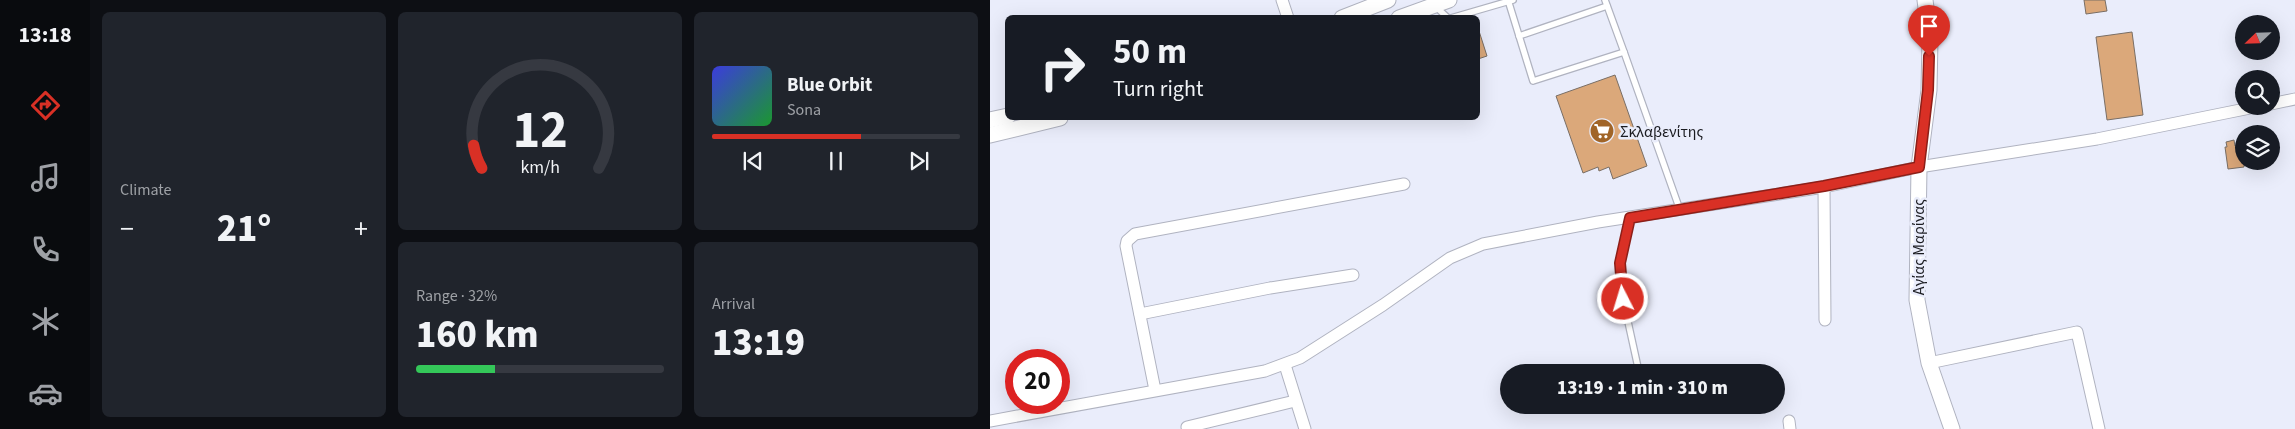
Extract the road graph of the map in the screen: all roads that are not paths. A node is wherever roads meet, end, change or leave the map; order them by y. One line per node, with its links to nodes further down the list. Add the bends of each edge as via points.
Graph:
1 (1282, 0): 8 (street)
2 (1450, 0): 7 (main road)
3 (1925, 0): 22 (main road, Αγίας Μαρίνας, via 1930,39)
4 (1385, 1): 9 (main road)
5 (1510, 1): 12 (lane); 13 (lane)
6 (1606, 3): 13 (lane); 14 (lane)
7 (1435, 5): 10 (main road); 11 (lane)
8 (1287, 15)
9 (1350, 15)
10 (1408, 15)
11 (1446, 15)
12 (1460, 15)
13 (1519, 36): 14 (lane, via 1533,81)
14 (1624, 52): 25 (lane)
15 (2295, 98): 16 (street)
16 (2280, 102)
17 (2235, 111): 22 (street, via 2097,139)
18 (1005, 117): 19 (main road)
19 (990, 120)
20 (1052, 120): 21 (main road)
21 (990, 135)
22 (1919, 167): 24 (street); 30 (main road, Αγίας Μαρίνας, via 1917,300)
23 (1404, 184): 28 (street, via 1135,234 1127,240 1126,246)
24 (1824, 186): 25 (street); 29 (street)
25 (1680, 210): 26 (street)
26 (1630, 218): 31 (lane, via 1620,263 1623,299); 32 (street, via 1509,239 1466,250)
27 (1353, 275): 28 (street)
28 (1140, 314): 33 (street)
29 (1825, 320)
30 (1929, 363): 38 (main road, Αγίας Μαρίνας); 39 (street, via 2076,332)
31 (1637, 364)
32 (1285, 365): 33 (street); 34 (street)
33 (1156, 390): 35 (street)
34 (1295, 401): 36 (street); 37 (street)
35 (990, 421)
36 (1187, 427)
37 (1305, 429)
38 (1952, 429)
39 (2099, 429)

